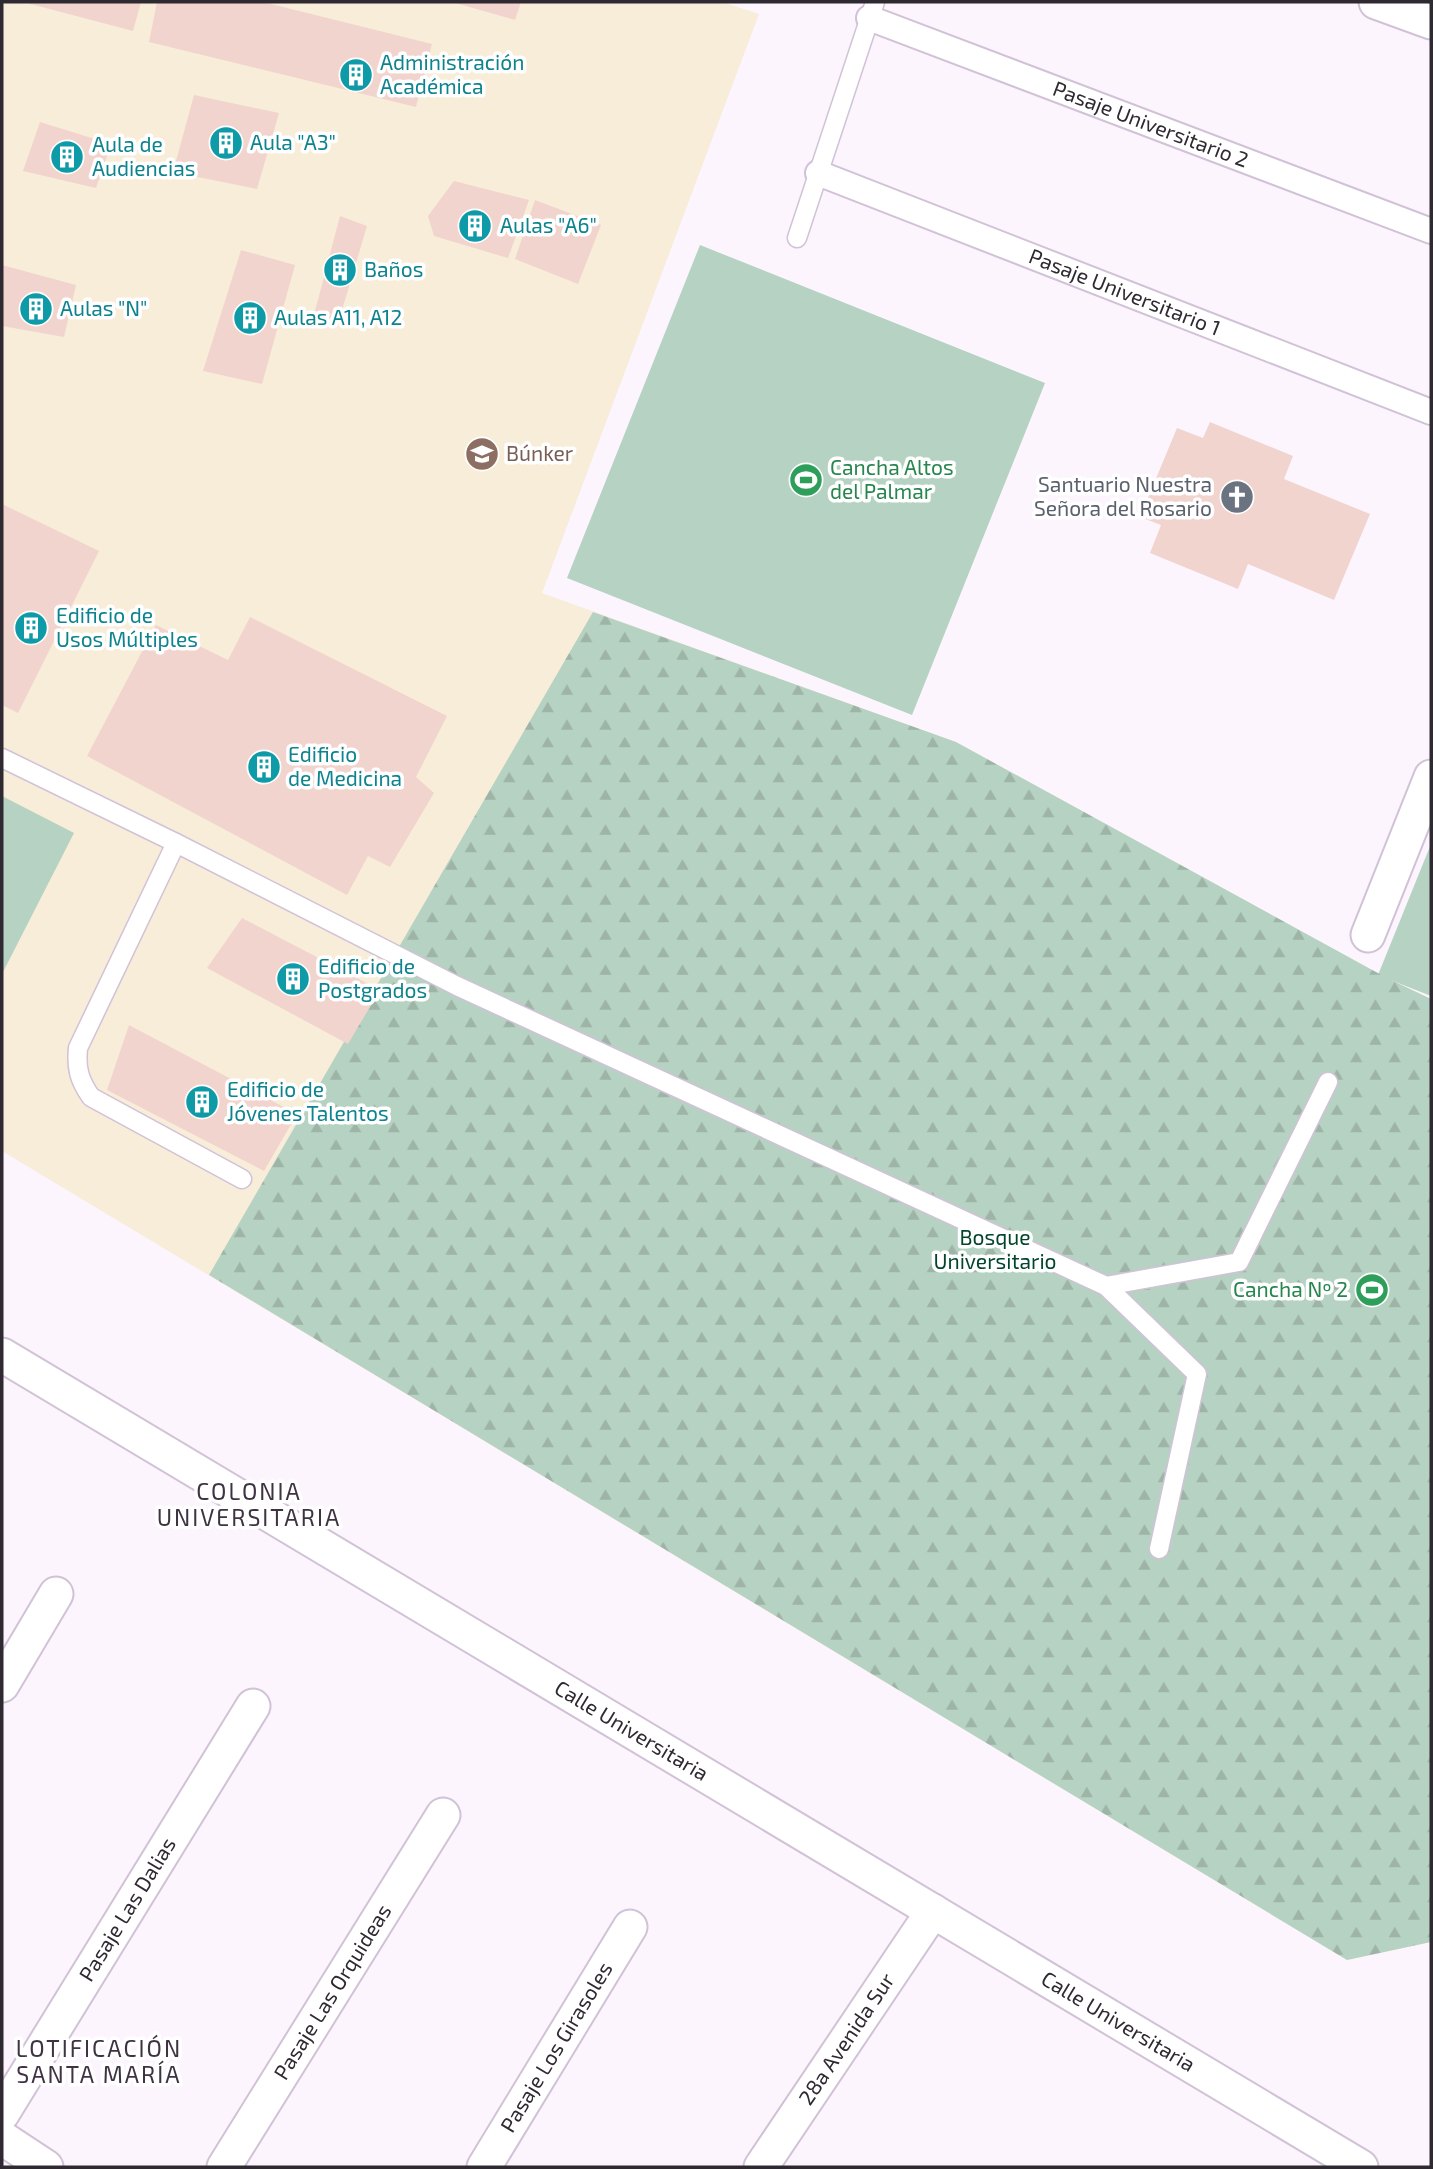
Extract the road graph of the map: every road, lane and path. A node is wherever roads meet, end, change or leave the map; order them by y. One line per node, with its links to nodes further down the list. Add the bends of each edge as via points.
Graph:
1 (1376, 2): 3 (street)
2 (872, 10): 4 (lane); 5 (street, Pasaje Universitario 2)
3 (1431, 22)
4 (818, 173): 6 (lane); 7 (street, Pasaje Universitario 1)
5 (1431, 231)
6 (797, 237)
7 (1431, 412)
8 (2, 758): 10 (lane)
9 (1431, 777): 11 (street)
10 (176, 844): 13 (lane, via 78,1048 76,1067 91,1097); 14 (lane, via 457,986)
11 (1368, 935)
12 (1328, 1082): 14 (lane, via 1239,1262)
13 (243, 1179)
14 (1106, 1286): 16 (lane, via 1197,1374)
15 (2, 1355): 21 (street, Calle Universitaria)
16 (1159, 1549)
17 (56, 1594): 18 (street)
18 (2, 1685)
19 (253, 1706): 23 (street, Pasaje Las Dalias)
20 (443, 1815): 26 (street, Pasaje Las Orquideas)
21 (933, 1911): 28 (street, 28a Avenida Sur); 29 (street, Calle Universitaria)
22 (630, 1927): 27 (street, Pasaje Los Girasoles)
23 (2, 2114)
24 (2, 2138): 25 (street)
25 (46, 2167)
26 (224, 2167)
27 (484, 2167)
28 (761, 2167)
29 (1361, 2167)

